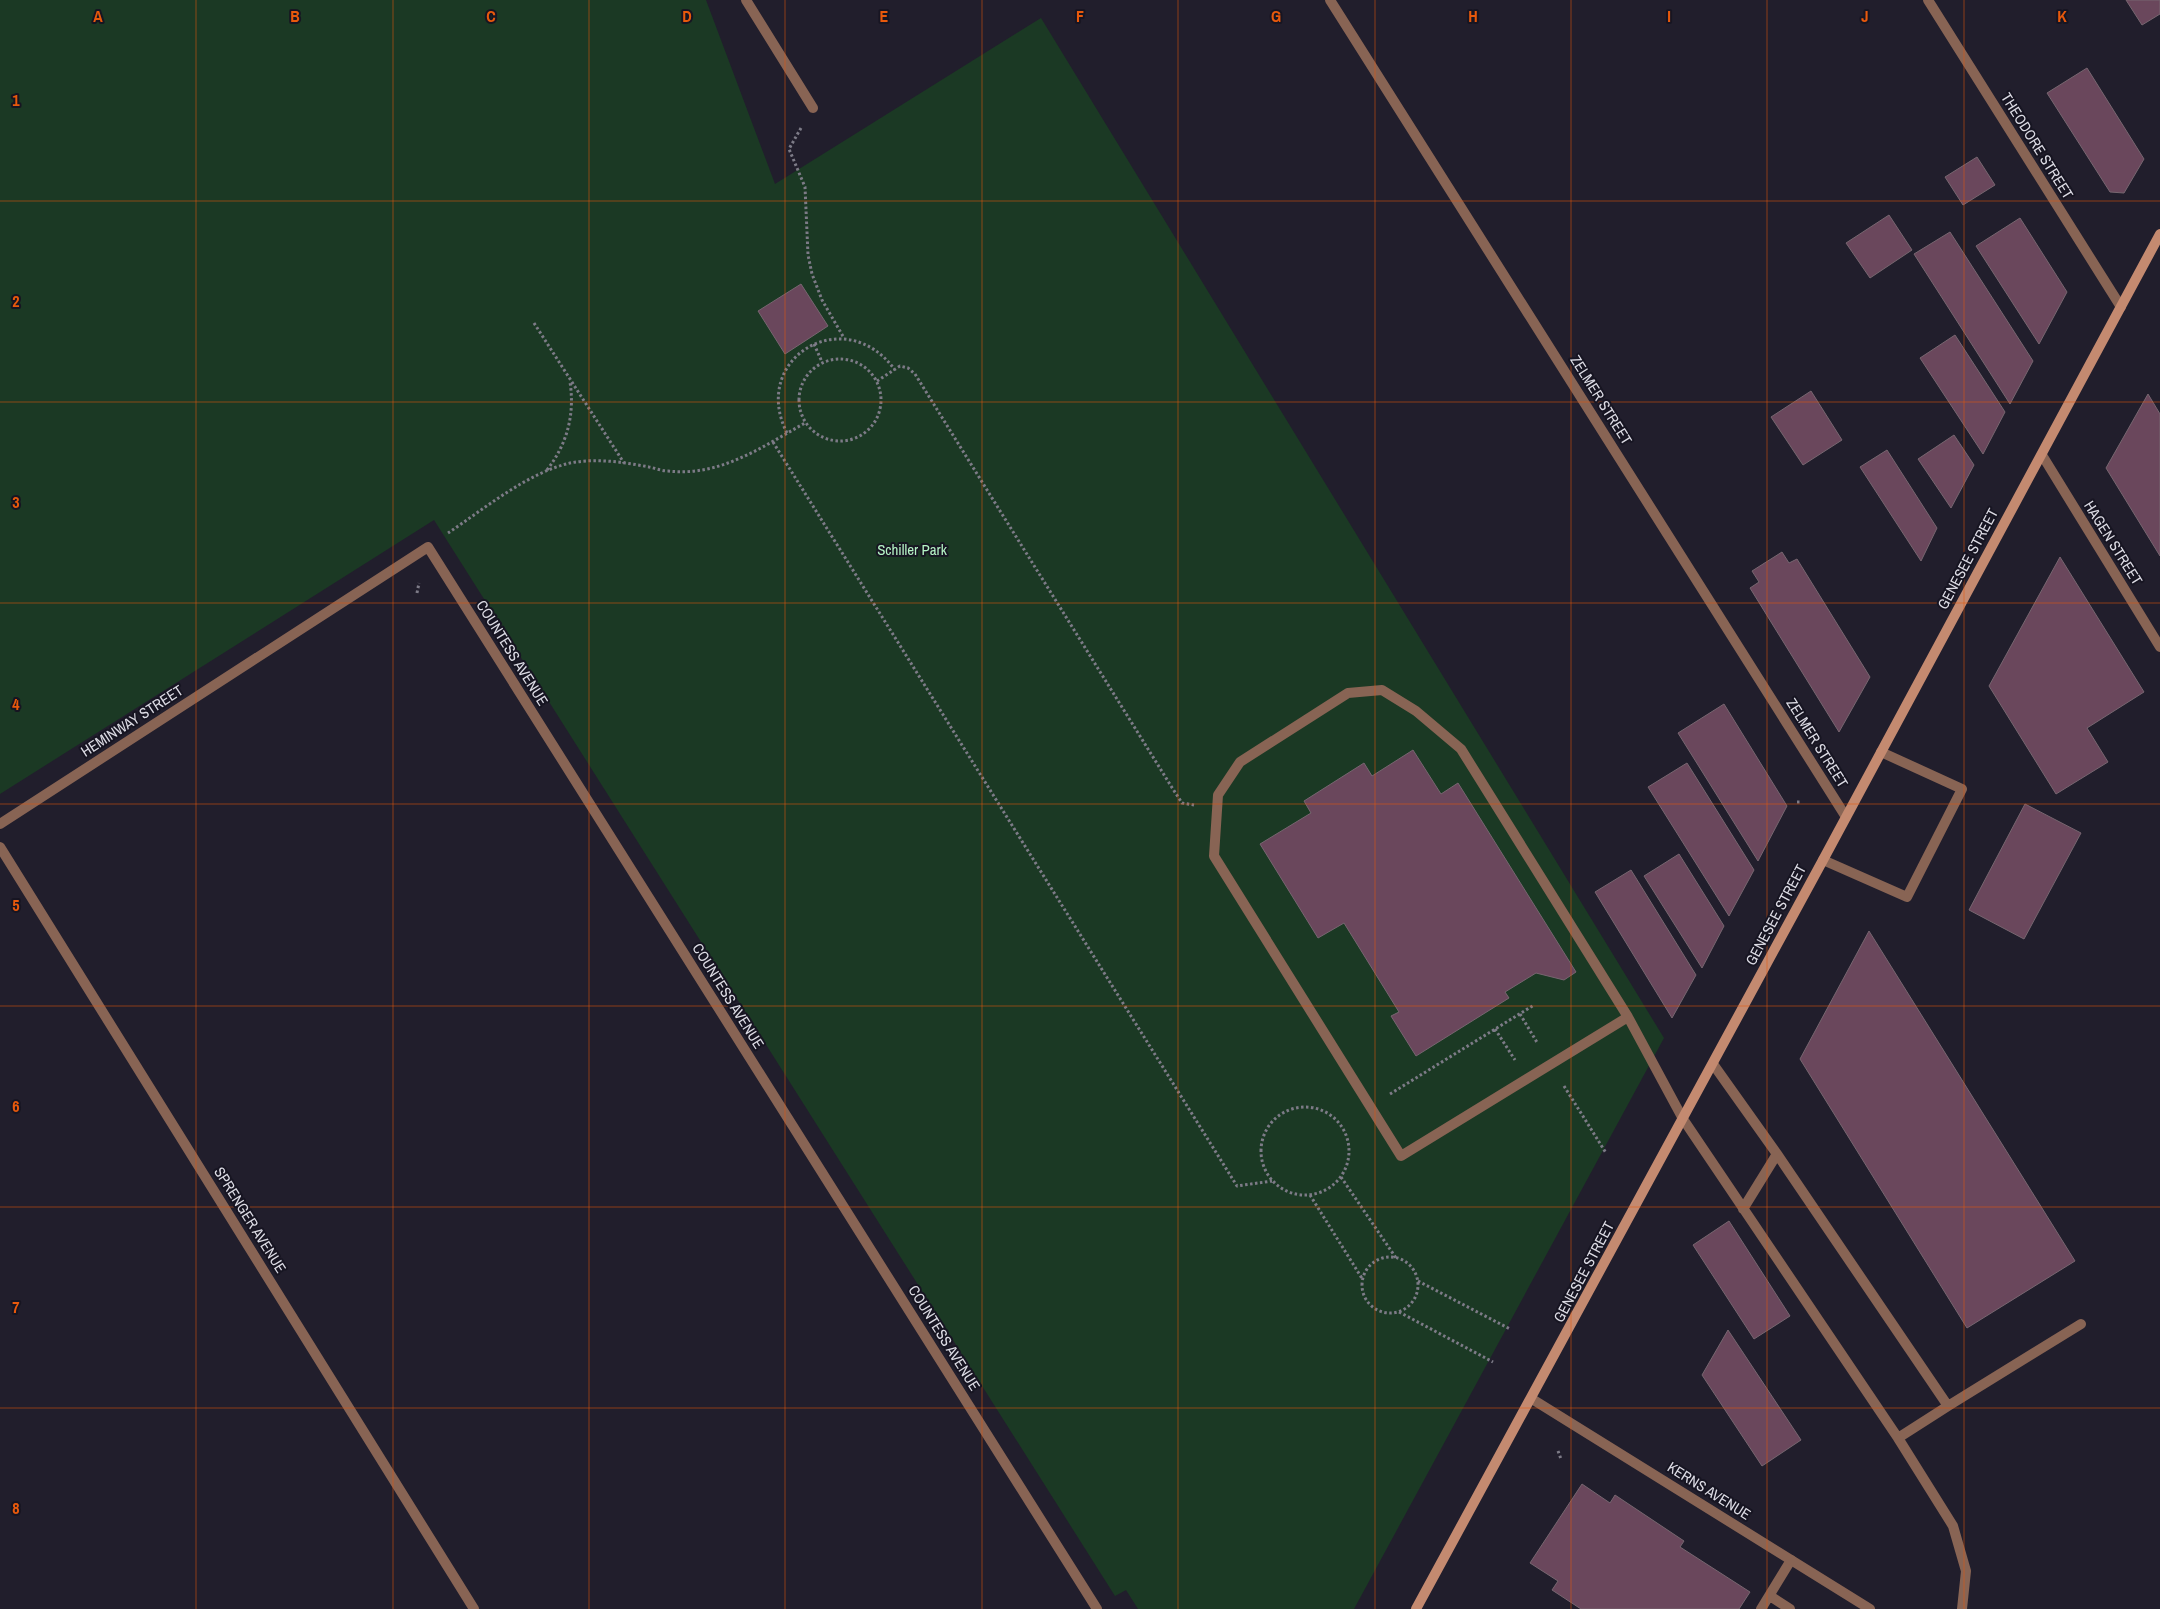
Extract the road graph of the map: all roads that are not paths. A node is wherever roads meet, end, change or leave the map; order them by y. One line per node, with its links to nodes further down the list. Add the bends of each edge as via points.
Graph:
1 (746, 0): 4 (street)
2 (1330, 0): 11 (street, ZELMER STREET)
3 (1928, 0): 6 (street, THEODORE STREET)
4 (813, 108)
5 (2160, 234): 6 (main road, GENESEE STREET)
6 (2121, 307): 7 (main road, GENESEE STREET)
7 (2042, 455): 9 (street, HAGEN STREET); 10 (main road, GENESEE STREET)
8 (280, 642): 12 (street, HEMINWAY STREET); 27 (street, COUNTESS AVENUE, via 428,547)
9 (2160, 647)
10 (1881, 752): 11 (main road, GENESEE STREET); 14 (street, via 1962,789 1907,898)
11 (1846, 817): 14 (main road, GENESEE STREET)
12 (0, 824)
13 (0, 846): 26 (street, SPRENGER AVENUE)
14 (1824, 860): 16 (main road, GENESEE STREET)
15 (1628, 1017): 15 (street, via 1461,749 1416,711 1382,690 1348,693 1268,744 1240,762 1218,795 1214,856 1401,1156); 17 (street)
16 (1713, 1064): 17 (main road, GENESEE STREET); 18 (street)
17 (1683, 1119): 19 (street); 21 (main road, GENESEE STREET)
18 (1777, 1154): 19 (street); 22 (street)
19 (1743, 1209): 23 (street)
20 (2081, 1324): 22 (street)
21 (1532, 1399): 24 (street, KERNS AVENUE); 28 (main road, GENESEE STREET)
22 (1948, 1406): 23 (street)
23 (1898, 1438): 32 (street, via 1953,1526 1966,1571)
24 (1791, 1560): 25 (street); 31 (street, KERNS AVENUE)
25 (1770, 1596): 29 (street); 30 (street)
26 (474, 1609)
27 (1097, 1609)
28 (1416, 1609)
29 (1761, 1609)
30 (1790, 1609)
31 (1870, 1609)
32 (1962, 1609)

